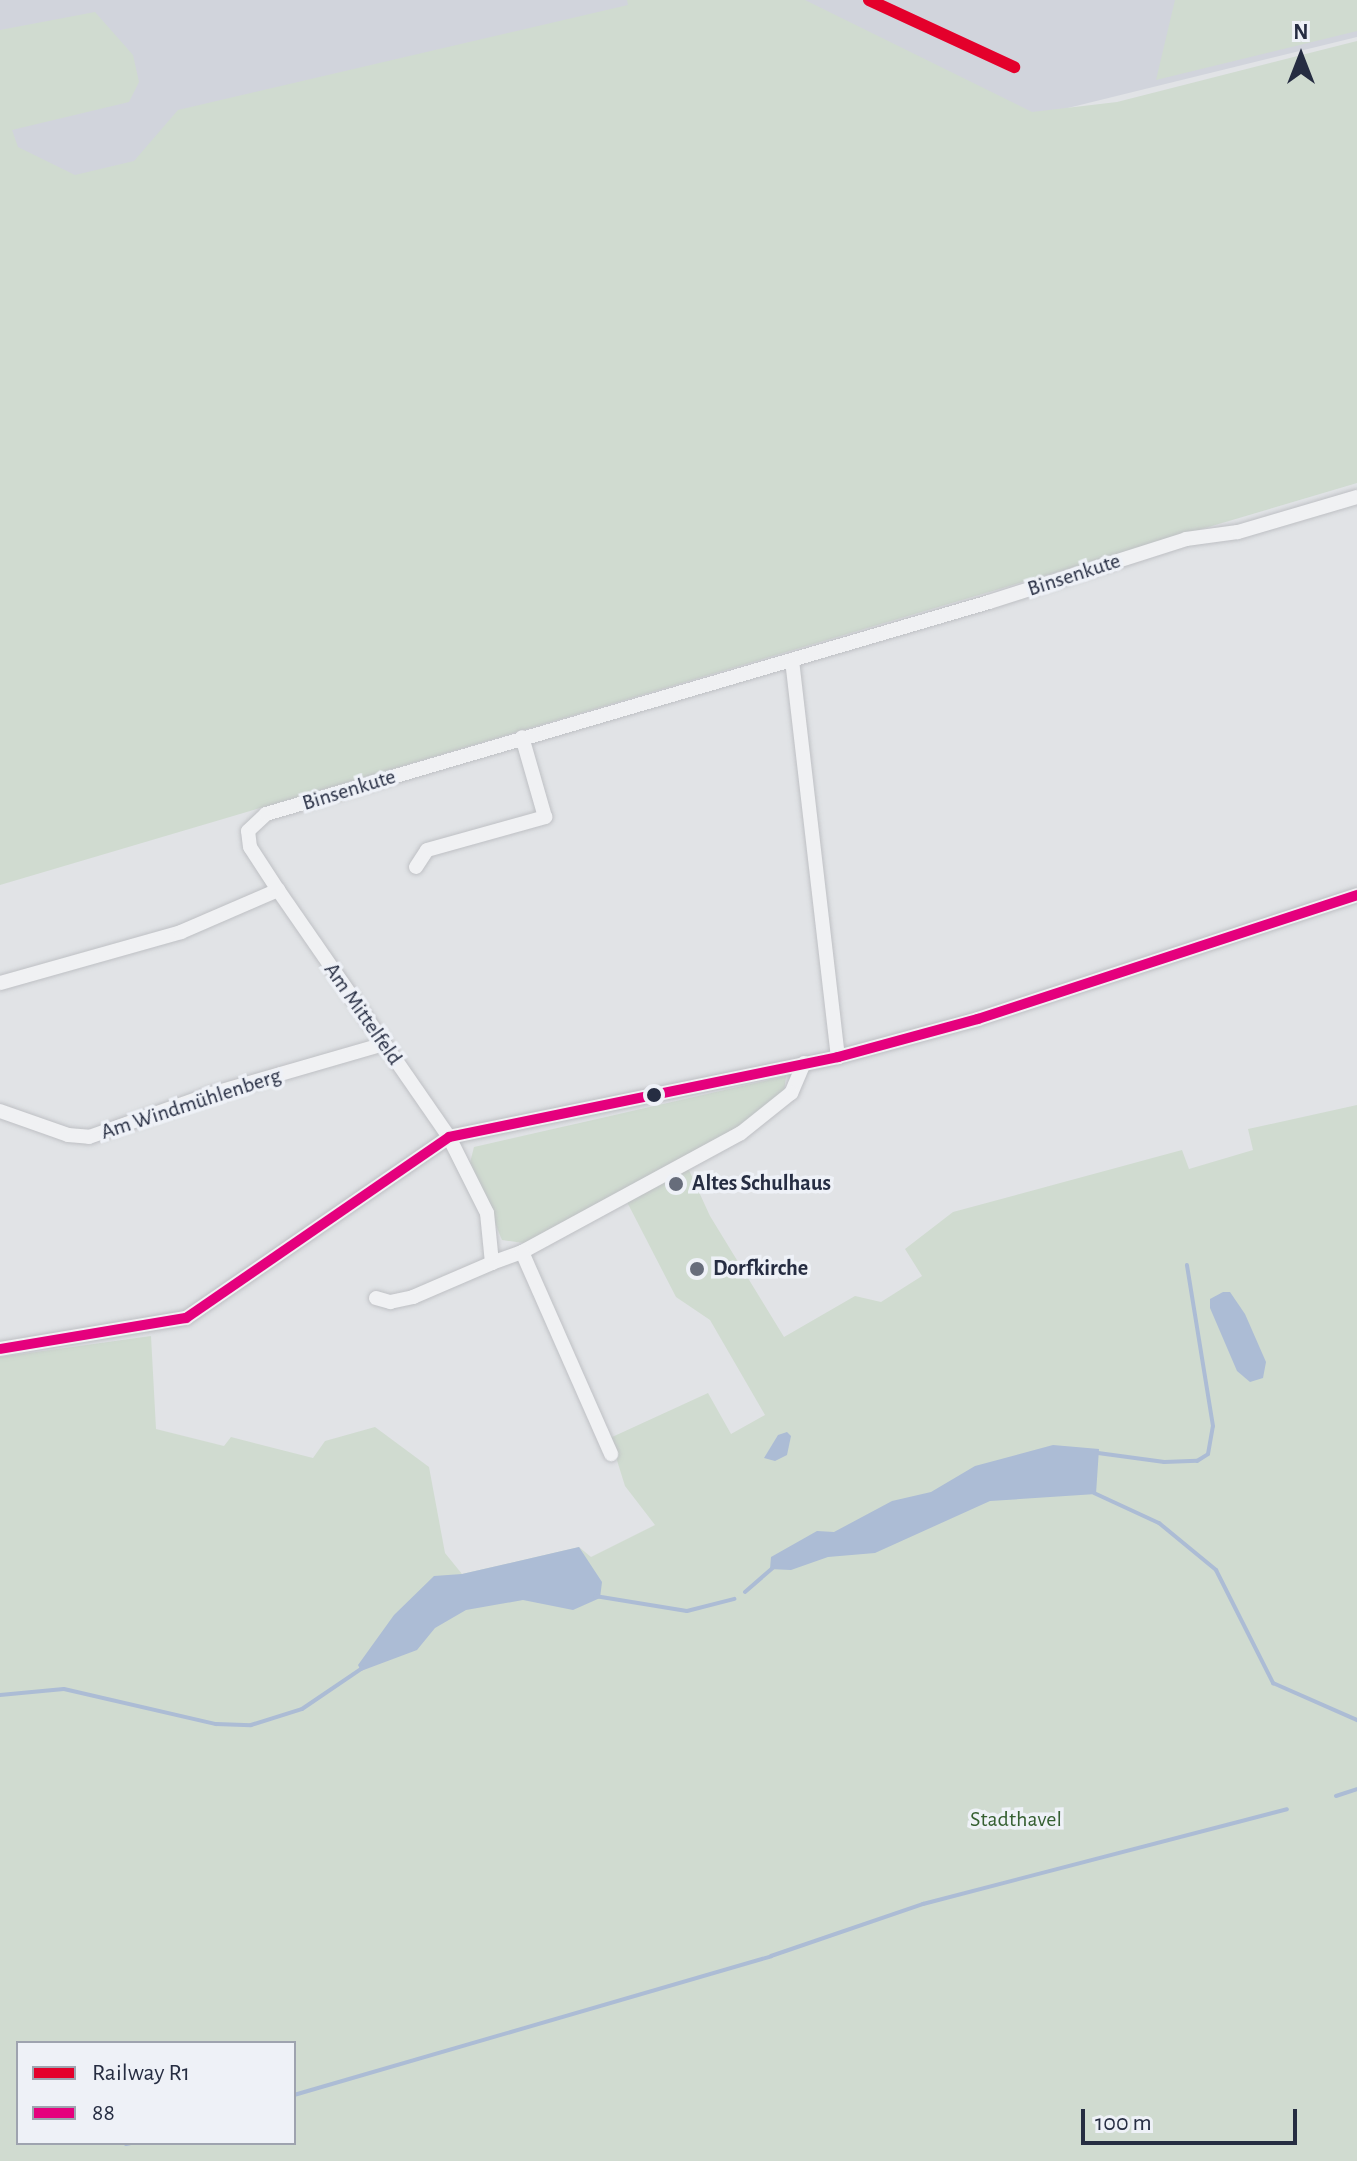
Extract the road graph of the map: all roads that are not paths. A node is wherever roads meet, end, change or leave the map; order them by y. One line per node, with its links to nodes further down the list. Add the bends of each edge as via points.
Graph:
1 (1357, 497): 2 (street, Binsenkute, via 1238,532 1186,539)
2 (792, 660): 3 (street, Binsenkute); 9 (street)
3 (522, 737): 4 (street, via 545,817 427,850); 5 (street, Binsenkute, via 257,818 248,831 250,847)
4 (416, 867)
5 (278, 890): 7 (street, via 181,932); 8 (street, Am Mittelfeld)
6 (1357, 895): 9 (street, via 978,1019)
7 (0, 983)
8 (384, 1044): 11 (street, Am Windmühlenberg, via 211,1094 89,1137); 12 (street, Am Mittelfeld)
9 (838, 1057): 10 (street)
10 (804, 1063): 12 (street); 13 (street, via 791,1093 741,1133)
11 (0, 1111)
12 (449, 1137): 14 (street, Am Mittelfeld, via 487,1213); 16 (street, via 186,1318)
13 (522, 1252): 14 (street); 17 (street)
14 (492, 1263): 15 (street, via 413,1297 390,1302)
15 (376, 1298)
16 (0, 1349)
17 (611, 1454)

